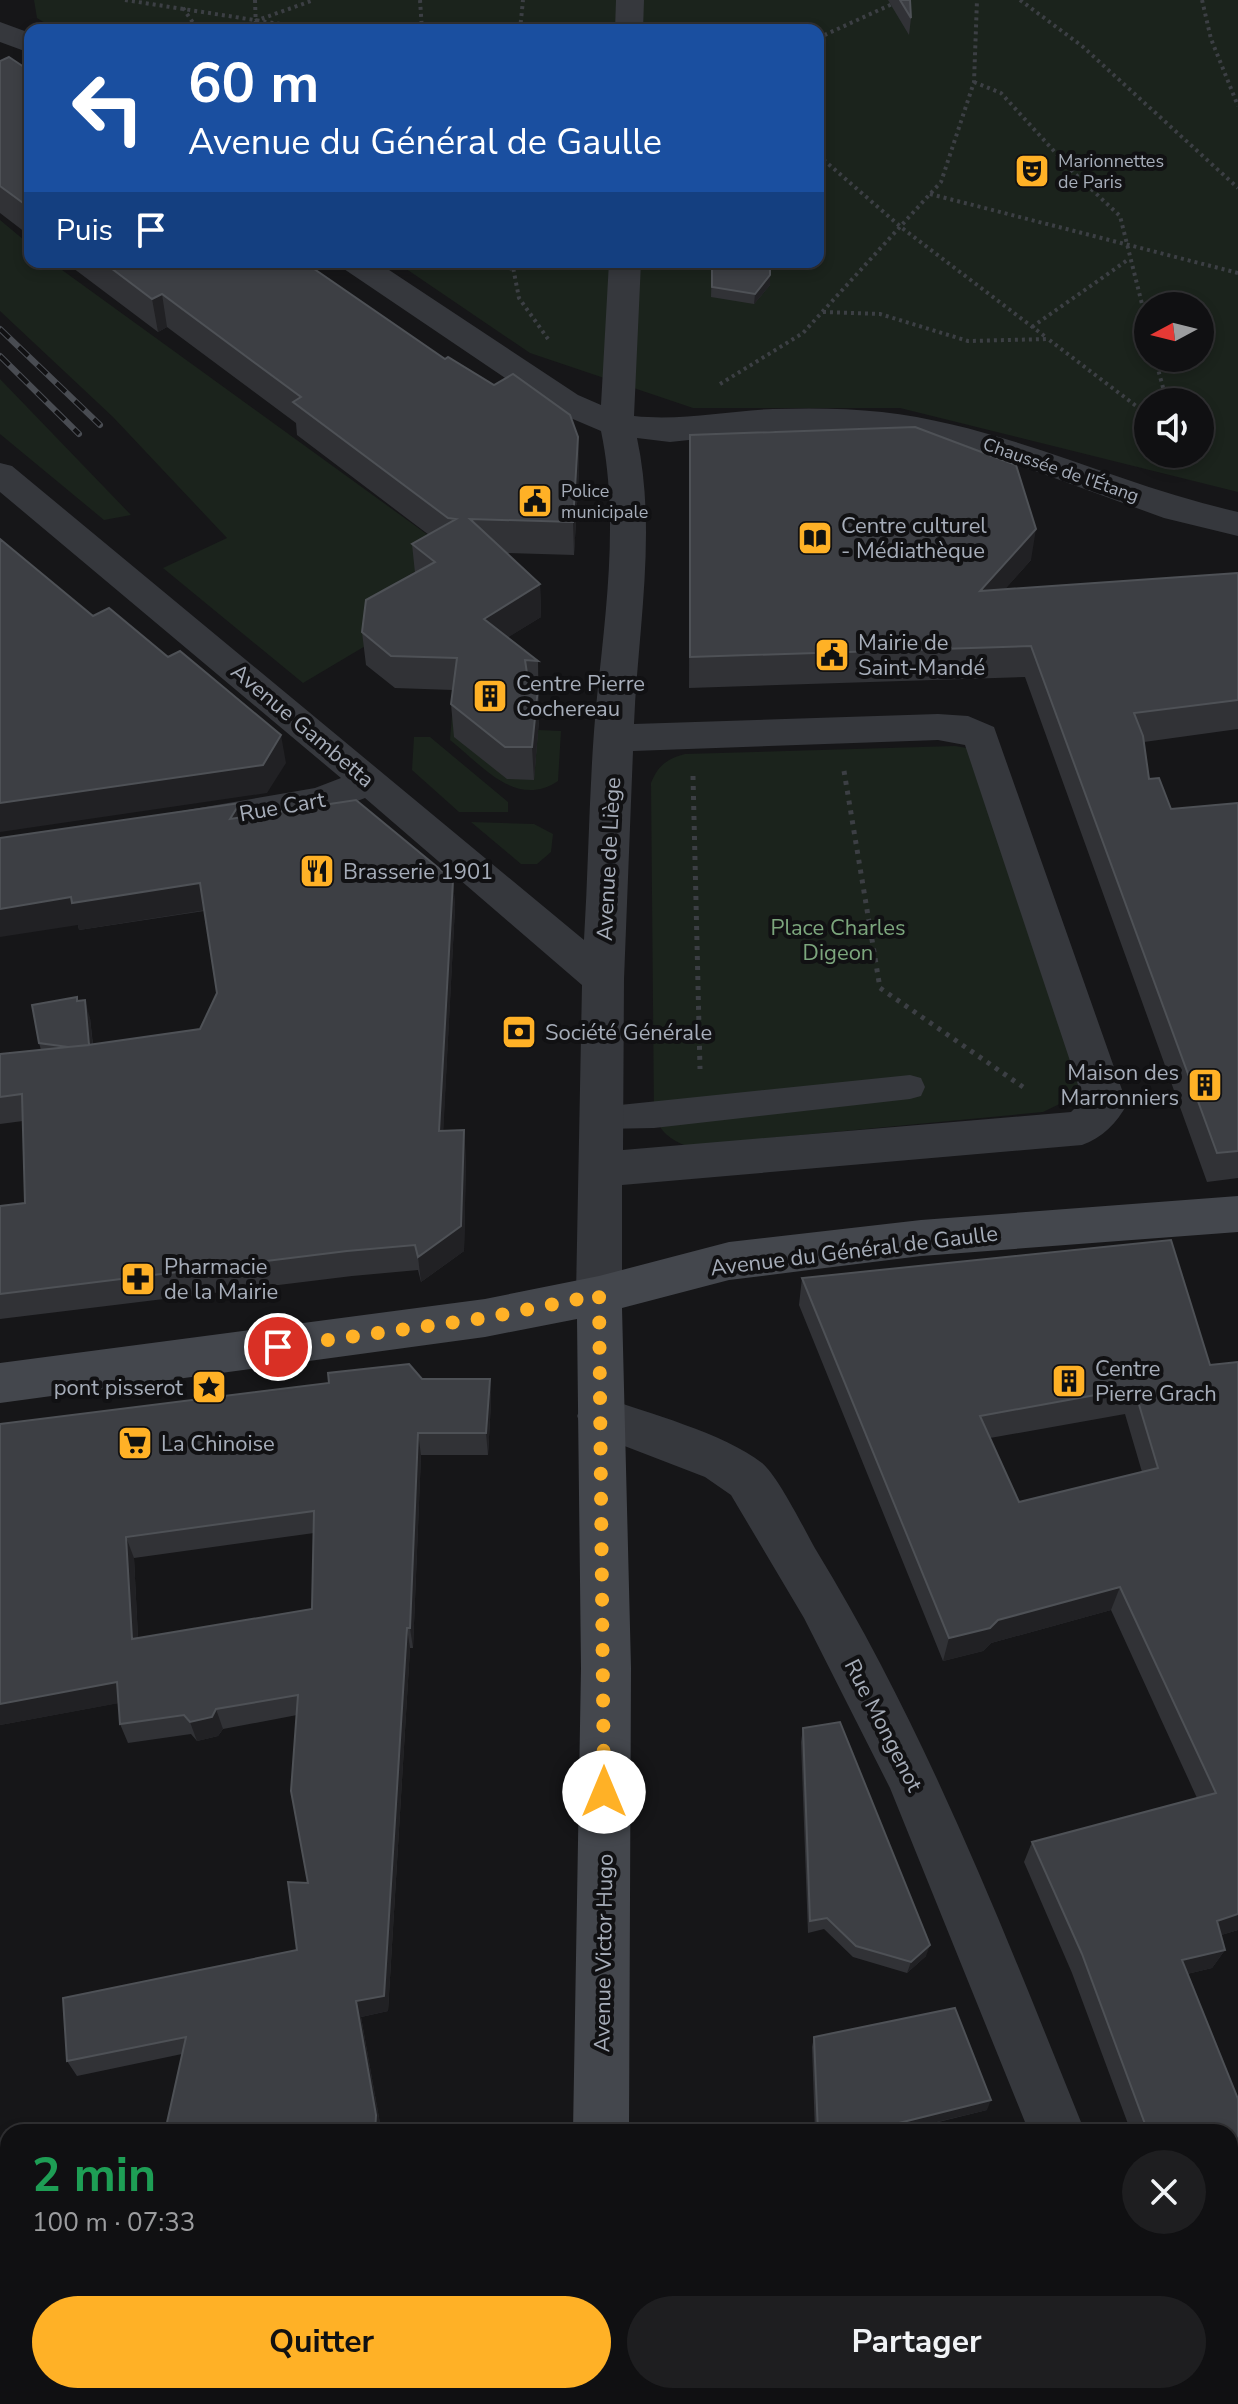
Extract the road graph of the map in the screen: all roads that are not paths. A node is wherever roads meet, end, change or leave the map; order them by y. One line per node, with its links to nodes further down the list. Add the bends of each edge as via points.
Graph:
1 (630, 0): 2 (street)
2 (629, 24)
3 (0, 31): 4 (street)
4 (24, 41)
5 (364, 268): 7 (street, Chaussée de l'Étang, via 566,403)
6 (625, 268): 7 (street, Avenue de Liège)
7 (617, 425): 9 (street, Chaussée de l'Étang, via 670,431 773,420 883,423 998,447 1176,510); 10 (street, Avenue de Liège, via 627,472 624,633)
8 (0, 474): 11 (street, Avenue Gambetta)
9 (1238, 524)
10 (614, 738): 13 (street, Avenue de Liège); 16 (street, via 946,726 981,737 1106,1104 1082,1128)
11 (370, 781): 12 (street, Rue Cart, via 321,801); 13 (street, Avenue Gambetta)
12 (156, 827)
13 (603, 979): 15 (street, Avenue de Liège)
14 (910, 1087): 15 (lane, via 654,1116)
15 (602, 1117): 16 (street, Avenue de Liège)
16 (603, 1169): 18 (street, Avenue de Liège)
17 (1238, 1214): 18 (main road, Avenue du Général de Gaulle, via 921,1238 729,1261)
18 (599, 1295): 19 (main road, Avenue du Général de Gaulle, via 485,1318); 20 (main road, Avenue Victor Hugo)
19 (0, 1383)
20 (600, 1416): 21 (main road, Avenue Victor Hugo, via 606,1668); 22 (street, Rue Mongenot, via 722,1462 748,1480 821,1602 908,1771)
21 (601, 2124)
22 (1054, 2124)

